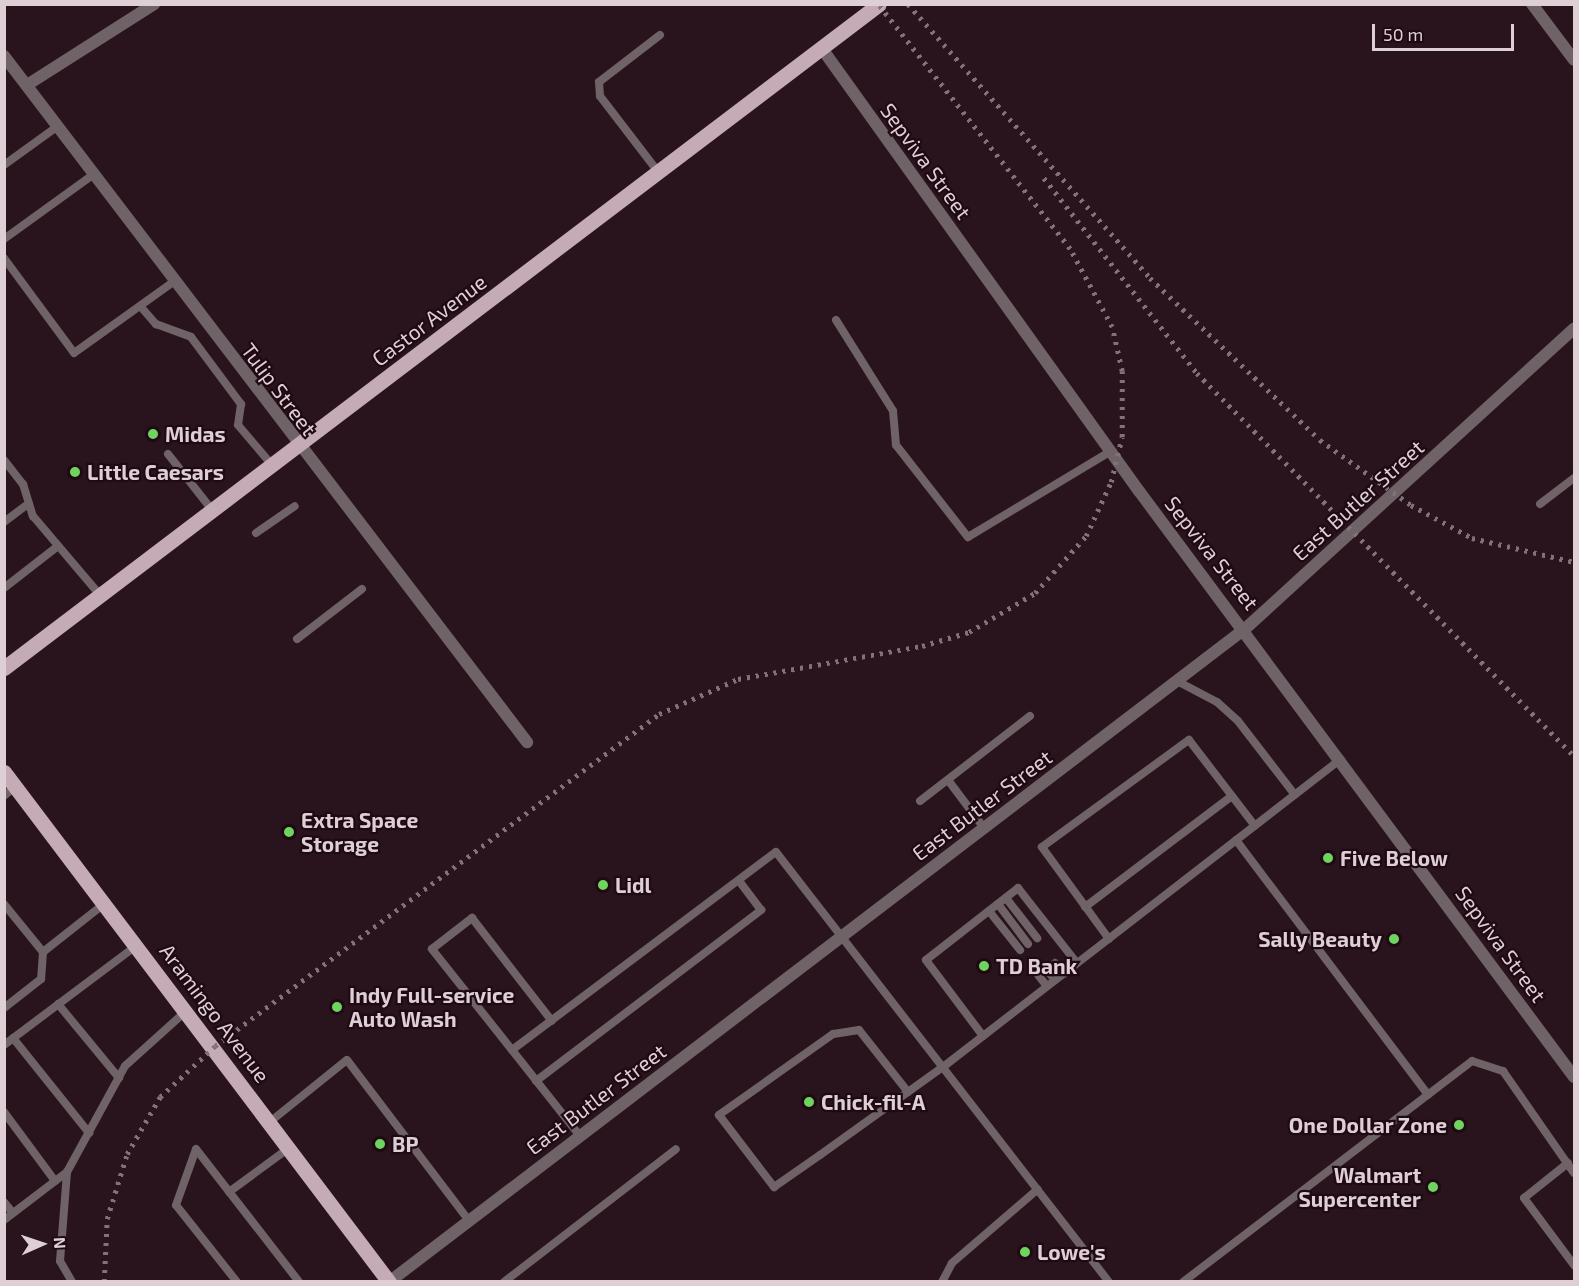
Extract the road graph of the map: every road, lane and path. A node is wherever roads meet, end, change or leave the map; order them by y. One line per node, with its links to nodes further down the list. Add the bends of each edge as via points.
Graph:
1 (154, 4): 8 (street)
2 (879, 4): 5 (main road, Castor Avenue)
3 (1532, 4): 7 (street)
4 (660, 35): 11 (lane, via 599,82 600,96)
5 (823, 50): 11 (main road, Castor Avenue); 20 (street, Sepviva Street)
6 (4, 56): 8 (street, Tulip Street)
7 (1575, 60)
8 (27, 85): 9 (street, Tulip Street)
9 (58, 126): 10 (lane); 12 (street, Tulip Street)
10 (4, 165)
11 (659, 173): 19 (main road, Castor Avenue)
12 (94, 174): 13 (lane); 15 (street, Tulip Street)
13 (4, 239)
14 (4, 258): 16 (lane, via 74,353)
15 (173, 282): 16 (lane); 19 (street, Tulip Street)
16 (141, 307): 23 (lane, via 156,324 191,337 241,404 238,425)
17 (836, 320): 20 (lane, via 893,411 896,445 968,537)
18 (1575, 329): 35 (street, East Butler Street)
19 (297, 446): 23 (main road, Castor Avenue); 40 (street, Tulip Street)
20 (1111, 451): 35 (street, Sepviva Street)
21 (168, 454): 28 (lane)
22 (4, 460): 25 (lane, via 23,484)
23 (272, 465): 28 (main road, Castor Avenue)
24 (1575, 478): 26 (lane)
25 (29, 503): 29 (lane); 31 (lane)
26 (1540, 504)
27 (295, 506): 30 (lane)
28 (212, 510): 34 (main road, Castor Avenue)
29 (4, 522)
30 (256, 534)
31 (58, 546): 32 (lane); 34 (lane)
32 (4, 588)
33 (362, 589): 36 (lane)
34 (100, 595): 37 (main road, Castor Avenue)
35 (1246, 628): 38 (street, East Butler Street); 41 (street, Sepviva Street)
36 (297, 639)
37 (4, 668)
38 (1177, 681): 45 (lane, via 1217,702 1238,721); 49 (street, East Butler Street)
39 (1030, 716): 43 (lane)
40 (527, 742)
41 (1341, 759): 45 (lane); 82 (street, Sepviva Street)
42 (4, 772): 44 (main road, Aramingo Avenue)
43 (948, 780): 47 (lane); 49 (lane)
44 (10, 791): 53 (main road, Aramingo Avenue)
45 (1295, 795): 48 (lane)
46 (1232, 796): 48 (lane); 56 (lane); 56 (lane, via 1189,740 1042,847)
47 (920, 801)
48 (1255, 826): 50 (lane)
49 (984, 828): 58 (street, East Butler Street)
50 (1236, 840): 60 (lane); 85 (lane)
51 (739, 881): 58 (lane, via 776,852); 75 (lane); 83 (lane, via 761,910)
52 (1006, 898): 55 (lane); 59 (lane); 65 (lane, via 1018,888)
53 (105, 903): 62 (main road, Aramingo Avenue); 64 (lane)
54 (4, 904): 64 (lane)
55 (998, 904): 57 (lane); 61 (lane)
56 (1085, 907): 60 (lane)
57 (988, 911): 63 (lane); 76 (lane, via 926,960)
58 (843, 936): 80 (lane); 89 (street, East Butler Street)
59 (1037, 938)
60 (1109, 939): 65 (lane)
61 (1028, 944)
62 (137, 945): 72 (lane); 74 (main road, Aramingo Avenue)
63 (1020, 951)
64 (43, 952): 73 (lane, via 41,979)
65 (1076, 962): 68 (lane)
66 (1055, 963): 68 (lane)
67 (1046, 969): 70 (lane)
68 (1064, 974): 70 (lane)
69 (1038, 975): 71 (lane)
70 (1055, 980): 71 (lane)
71 (1047, 986): 76 (lane)
72 (58, 1004): 77 (lane); 81 (lane)
73 (4, 1008)
74 (187, 1010): 81 (lane); 87 (main road, Aramingo Avenue)
75 (552, 1021): 79 (lane); 79 (lane, via 472,918 432,949)
76 (983, 1036): 80 (lane)
77 (13, 1038): 78 (lane); 88 (lane)
78 (4, 1045)
79 (512, 1050): 83 (lane)
80 (943, 1066): 84 (lane); 96 (lane)
81 (119, 1077): 88 (lane)
82 (1575, 1077)
83 (536, 1081): 89 (lane)
84 (908, 1092): 84 (lane, via 774,1187 719,1115 833,1035 859,1030)
85 (1428, 1095): 92 (lane, via 1472,1061 1503,1071); 110 (lane)
86 (4, 1112): 95 (lane)
87 (271, 1121): 90 (main road, Aramingo Avenue); 101 (lane, via 347,1060)
88 (89, 1133): 93 (lane)
89 (580, 1136): 101 (street, East Butler Street)
90 (291, 1147): 97 (lane); 106 (main road, Aramingo Avenue)
91 (676, 1149): 107 (lane)
92 (1568, 1163): 94 (lane); 102 (lane, via 1524,1198)
93 (67, 1172): 95 (lane); 103 (lane, via 60,1261)
94 (1575, 1173)
95 (55, 1181): 99 (lane)
96 (1038, 1189): 108 (lane, via 952,1263); 109 (lane)
97 (230, 1192): 104 (lane, via 196,1149 176,1205); 105 (lane)
98 (4, 1202): 99 (lane)
99 (13, 1213): 100 (lane)
100 (4, 1220)
101 (469, 1221): 106 (street, East Butler Street)
102 (1575, 1265)
103 (72, 1281)
104 (237, 1281)
105 (299, 1281)
106 (389, 1281)
107 (504, 1281)
108 (942, 1281)
109 (1109, 1281)
110 (1183, 1281)

